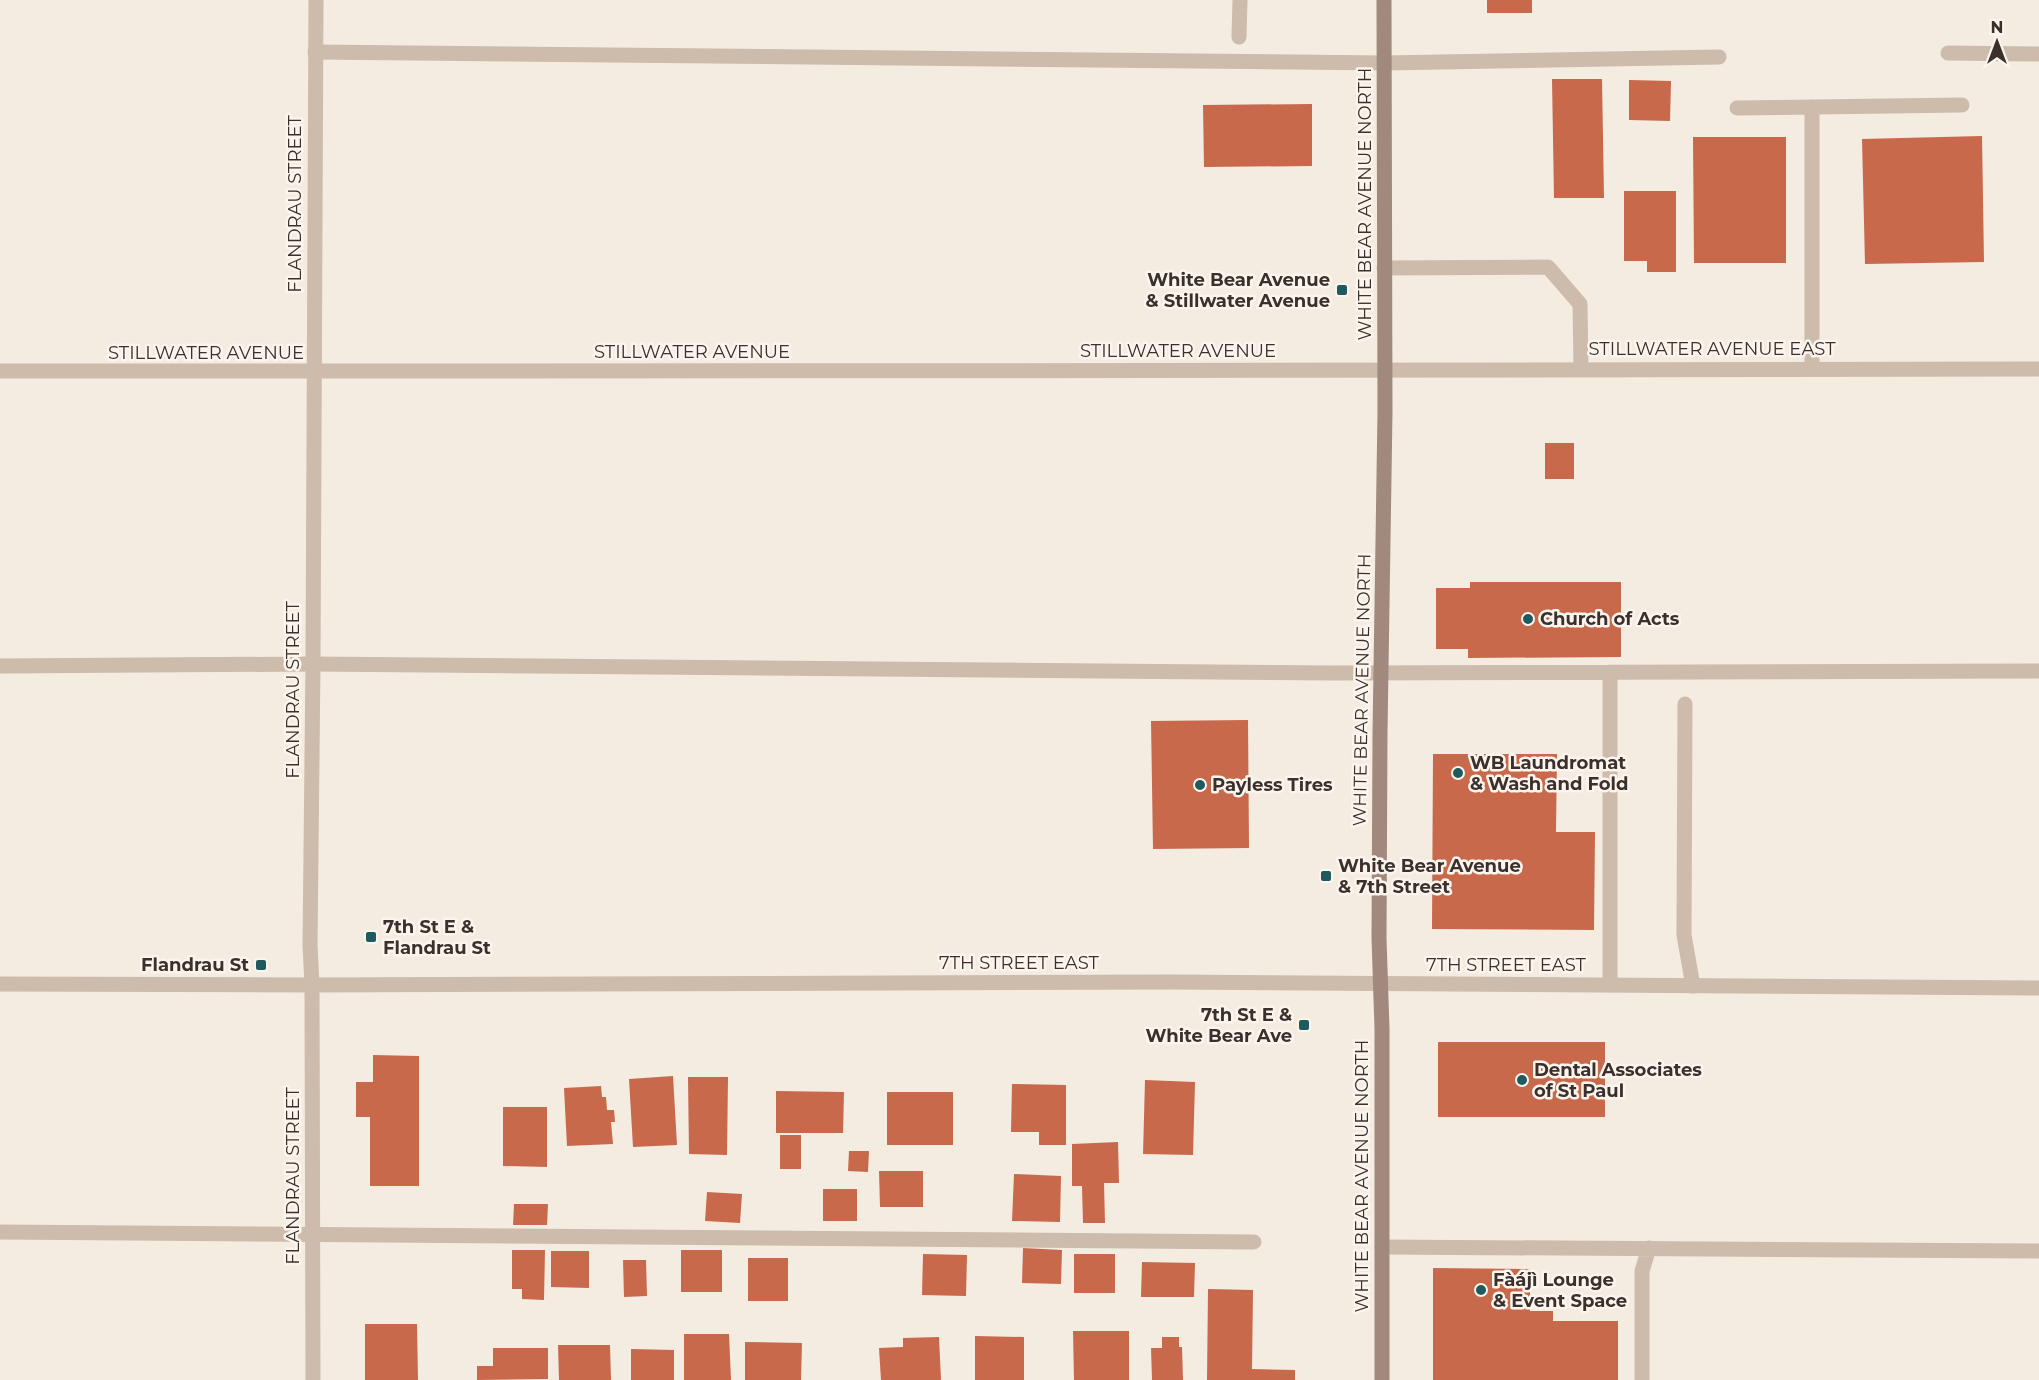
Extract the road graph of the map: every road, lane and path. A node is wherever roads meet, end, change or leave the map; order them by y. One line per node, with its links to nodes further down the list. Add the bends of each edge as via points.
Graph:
1 (316, 0): 5 (street, FLANDRAU STREET)
2 (1240, 0): 4 (street)
3 (1384, 0): 9 (main road, WHITE BEAR AVENUE NORTH)
4 (1239, 37)
5 (315, 52): 9 (street); 19 (street, FLANDRAU STREET)
6 (1948, 53): 7 (street)
7 (2039, 54)
8 (1719, 57): 9 (street)
9 (1384, 63): 13 (main road, WHITE BEAR AVENUE NORTH)
10 (1962, 105): 11 (street)
11 (1812, 107): 12 (street); 15 (street)
12 (1737, 108)
13 (1384, 268): 14 (street, via 1548,267 1580,304); 17 (main road, WHITE BEAR AVENUE NORTH)
14 (1581, 368): 15 (street, STILLWATER AVENUE EAST); 17 (street, STILLWATER AVENUE EAST)
15 (1812, 368): 16 (street, STILLWATER AVENUE EAST)
16 (2039, 369)
17 (1385, 370): 19 (street, STILLWATER AVENUE); 24 (main road, WHITE BEAR AVENUE NORTH)
18 (0, 371): 19 (street, STILLWATER AVENUE)
19 (314, 373): 20 (street, FLANDRAU STREET)
20 (313, 664): 21 (street); 24 (street); 29 (street, FLANDRAU STREET)
21 (0, 666)
22 (2039, 671): 23 (street)
23 (1610, 672): 24 (street); 28 (street)
24 (1381, 673): 27 (main road, WHITE BEAR AVENUE NORTH)
25 (1685, 704): 30 (street, via 1684,934)
26 (0, 984): 29 (street, 7TH STREET EAST)
27 (1379, 984): 28 (street, 7TH STREET EAST); 29 (street, 7TH STREET EAST); 35 (main road, WHITE BEAR AVENUE NORTH)
28 (1610, 985): 30 (street, 7TH STREET EAST)
29 (312, 986): 33 (street, FLANDRAU STREET)
30 (1693, 986): 31 (street, 7TH STREET EAST)
31 (2039, 988)
32 (0, 1232): 33 (street)
33 (312, 1234): 34 (street); 38 (street, FLANDRAU STREET)
34 (1254, 1242)
35 (1382, 1246): 36 (street); 39 (main road, WHITE BEAR AVENUE NORTH)
36 (1649, 1248): 37 (street); 40 (street, via 1642,1271)
37 (2039, 1251)
38 (313, 1380)
39 (1382, 1380)
40 (1642, 1380)

